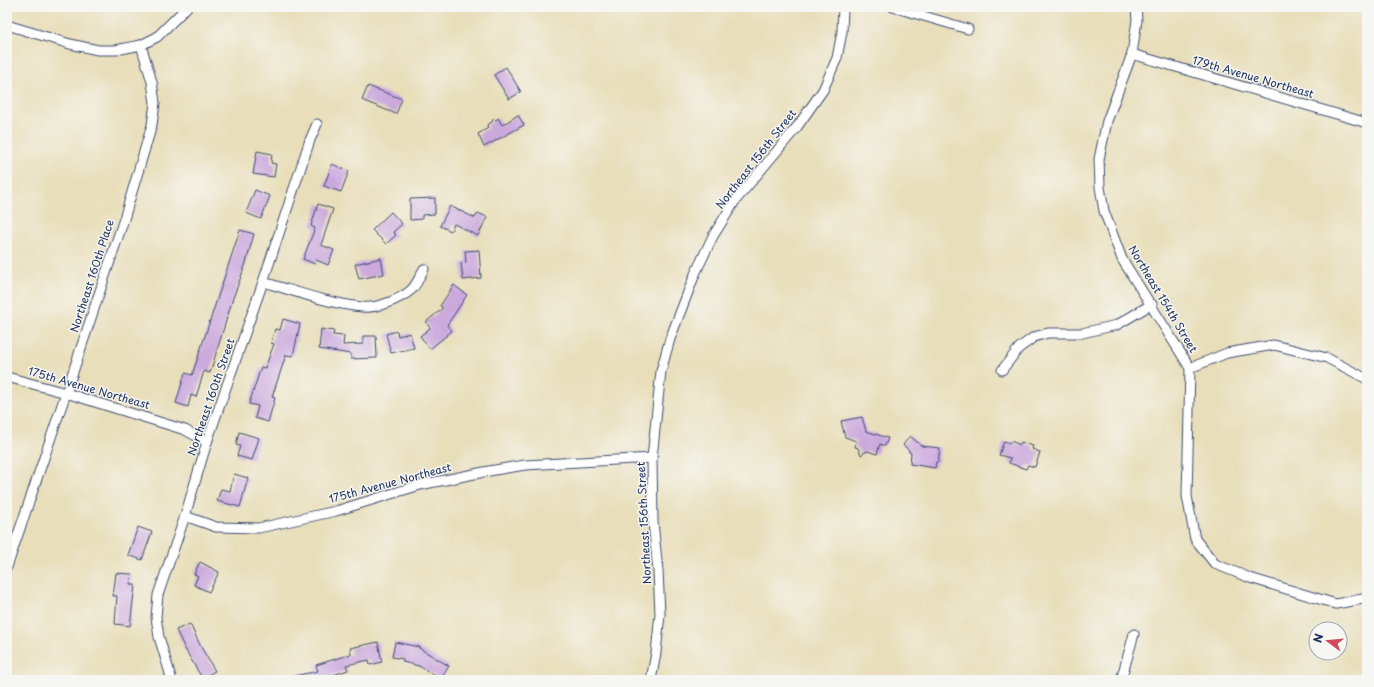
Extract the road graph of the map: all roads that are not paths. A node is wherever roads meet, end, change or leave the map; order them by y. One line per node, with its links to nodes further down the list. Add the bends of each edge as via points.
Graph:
1 (187, 7): 7 (street, via 157,37)
2 (843, 7): 20 (street, Northeast 156th Street, via 842,32 836,58 823,90 797,127 735,201 713,236 695,274 670,339 662,371)
3 (893, 7): 6 (street)
4 (1136, 7): 8 (street, Northeast 154th Street, via 1137,20)
5 (7, 25): 7 (street, via 98,50 116,50)
6 (968, 29)
7 (141, 45): 18 (street, Northeast 160th Place, via 152,82 155,103 152,125 124,219)
8 (1132, 54): 9 (street, 179th Avenue Northeast); 13 (street, Northeast 154th Street, via 1107,121 1099,159 1100,187 1104,211 1122,259)
9 (1367, 123)
10 (317, 124): 12 (street, Northeast 160th Street)
11 (424, 269): 12 (street, via 412,289 396,300 364,308)
12 (263, 282): 19 (street, Northeast 160th Street)
13 (1152, 304): 14 (street, Northeast 154th Street); 15 (street, via 1116,325 1082,333 1034,337 1019,348)
14 (1190, 368): 17 (street, via 1227,353 1274,346 1327,358); 23 (street, Northeast 154th Street, via 1187,496 1195,539 1215,564 1250,578 1336,604)
15 (1002, 370)
16 (7, 377): 18 (street, 175th Avenue Northeast)
17 (1367, 379)
18 (66, 393): 19 (street, 175th Avenue Northeast, via 184,430); 22 (street, Northeast 160th Place)
19 (207, 442): 21 (street, Northeast 160th Street)
20 (652, 458): 21 (street, 175th Avenue Northeast, via 525,465 488,471 420,485 336,510 259,528 216,527); 26 (street, Northeast 156th Street, via 653,522 660,614)
21 (185, 516): 25 (street, Northeast 160th Street, via 158,595 156,617)
22 (7, 567)
23 (1362, 599)
24 (1134, 634): 27 (street)
25 (171, 679)
26 (651, 680)
27 (1121, 680)

